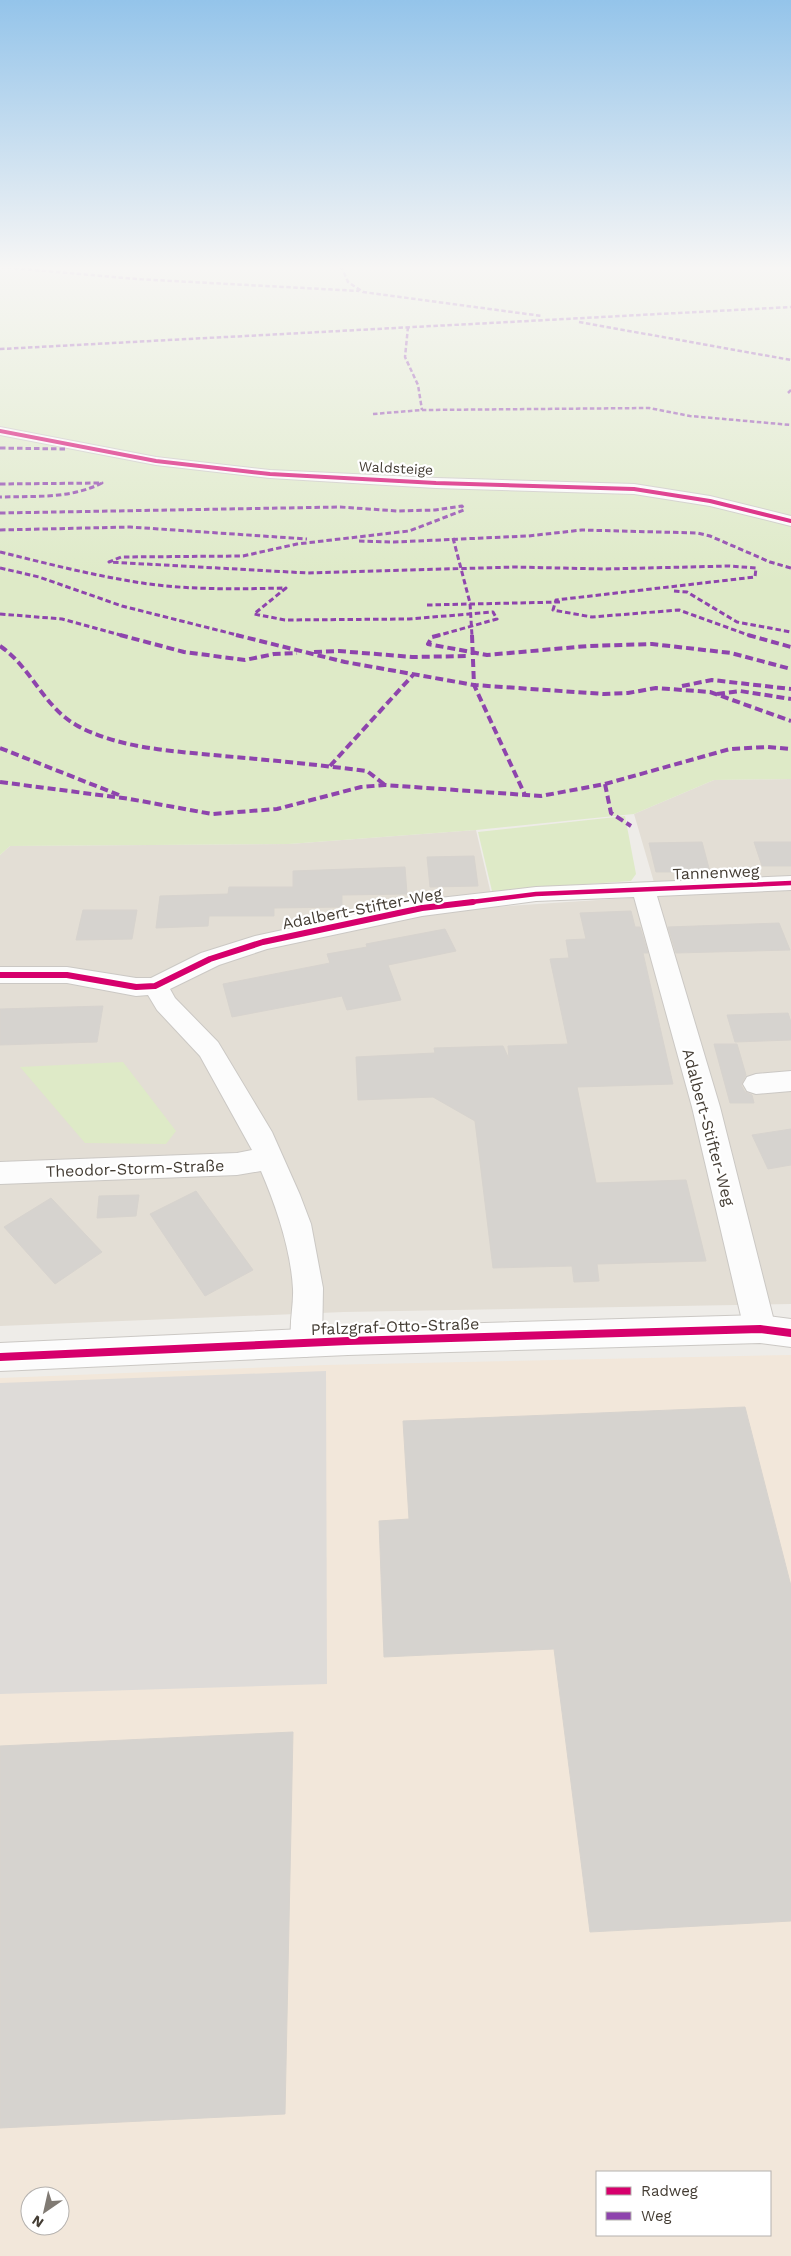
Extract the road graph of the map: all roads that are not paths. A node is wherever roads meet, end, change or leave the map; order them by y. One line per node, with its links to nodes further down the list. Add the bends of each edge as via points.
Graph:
1 (0, 431): 2 (street, Waldsteige, via 156,461 270,474 634,489 710,501)
2 (791, 521)
3 (791, 883): 4 (street, Tannenweg)
4 (643, 889): 6 (street, Adalbert-Stifter-Weg, via 536,894 422,908 263,942 210,959); 11 (street, Adalbert-Stifter-Weg, via 706,1108)
5 (0, 975): 6 (street, via 67,975 136,987)
6 (155, 986): 9 (street, via 166,1004 209,1049)
7 (791, 1081): 8 (street)
8 (756, 1084)
9 (270, 1158): 10 (street, Theodor-Storm-Straße, via 237,1164); 13 (street, via 296,1224 308,1288)
10 (0, 1173)
11 (760, 1329): 12 (street, Pfalzgraf-Otto-Straße); 13 (street, Pfalzgraf-Otto-Straße)
12 (791, 1332)
13 (306, 1343): 14 (street, Pfalzgraf-Otto-Straße)
14 (0, 1357)

